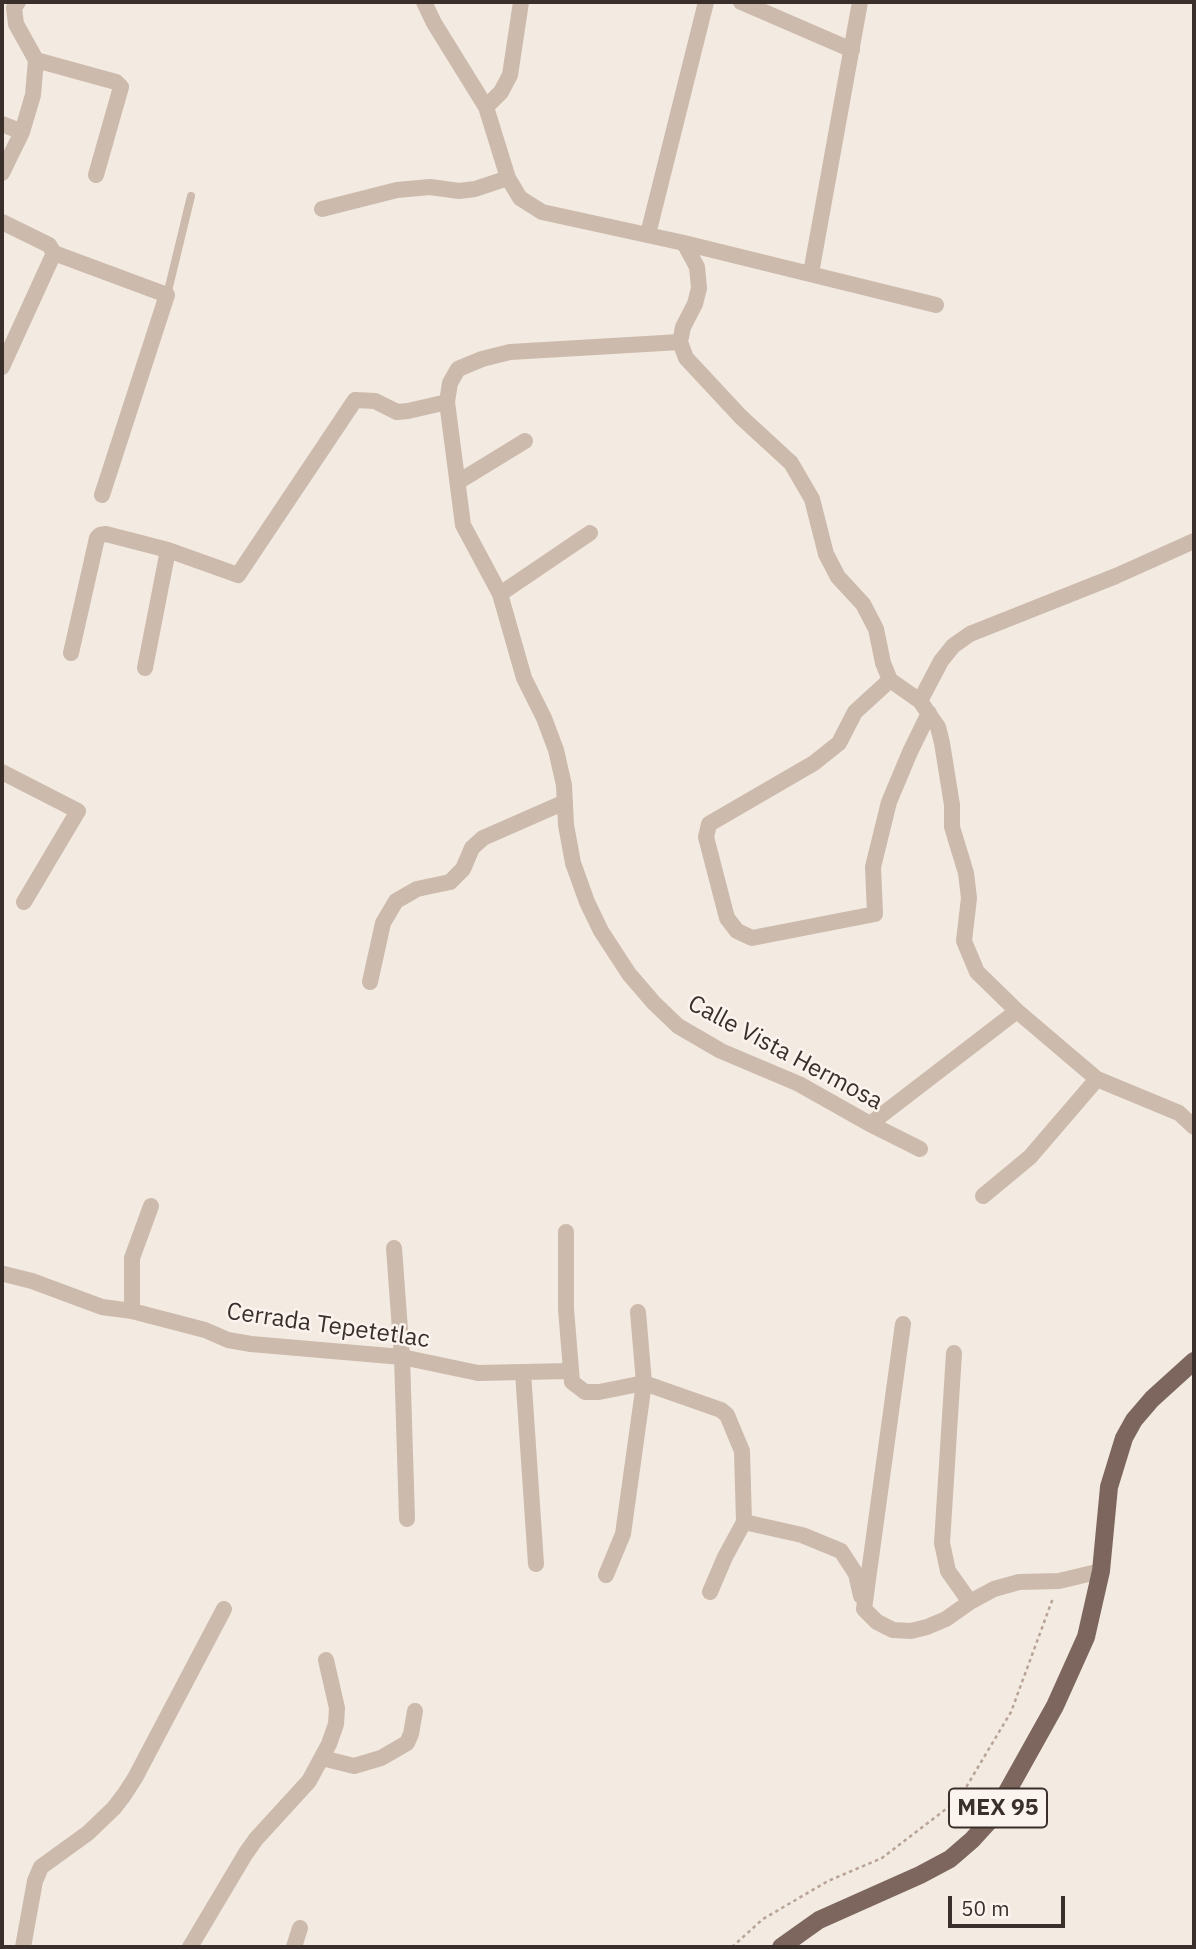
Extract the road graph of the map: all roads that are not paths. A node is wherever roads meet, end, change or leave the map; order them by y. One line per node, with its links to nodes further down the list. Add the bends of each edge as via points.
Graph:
1 (424, 2): 9 (street)
2 (521, 2): 9 (street, via 510,75 502,92)
3 (706, 2): 18 (street)
4 (741, 2): 7 (street)
5 (860, 2): 7 (street)
6 (11, 5): 8 (street)
7 (852, 50): 21 (street)
8 (36, 60): 11 (street, via 33,95); 13 (street, via 121,87)
9 (486, 107): 14 (street)
10 (2, 124): 11 (street)
11 (22, 132): 12 (street)
12 (2, 173)
13 (96, 175)
14 (508, 178): 16 (street, via 459,191 430,187 397,190); 18 (street, via 520,198 542,212)
15 (191, 196): 22 (lane)
16 (322, 209)
17 (2, 222): 20 (street, via 49,245)
18 (649, 234): 19 (street)
19 (684, 243): 21 (street); 24 (street, via 697,267 699,288)
20 (54, 253): 22 (street); 25 (street)
21 (811, 273): 23 (street)
22 (167, 295): 29 (street)
23 (936, 305)
24 (680, 342): 26 (street, Calle Vista Hermosa, via 510,352 482,359 458,369); 36 (street, via 685,358 791,463 812,499 826,554 876,629)
25 (2, 367)
26 (447, 402): 28 (street, Calle Vista Hermosa); 32 (street, via 397,412 375,401 355,400 238,575)
27 (525, 441): 28 (street)
28 (458, 482): 33 (street, Calle Vista Hermosa, via 463,525)
29 (102, 495)
30 (590, 533): 33 (street)
31 (1194, 541): 37 (street, via 970,634 941,661)
32 (168, 550): 34 (street, via 106,534 97,538); 35 (street)
33 (500, 594): 39 (street, Calle Vista Hermosa, via 524,678 556,750)
34 (71, 653)
35 (145, 668)
36 (890, 680): 37 (street); 37 (street, via 855,712 839,743 814,763 709,824 706,837 723,904 737,931 752,938 875,914 873,867 889,802)
37 (925, 707): 42 (street, via 942,743 952,827 966,873 969,898 964,941 977,972)
38 (2, 772): 40 (street, via 78,811)
39 (565, 802): 41 (street, via 484,838 450,882 417,889 396,901 383,923); 44 (street, Calle Vista Hermosa, via 573,863 587,902 629,974 654,1003 678,1026 721,1051 799,1084)
40 (24, 902)
41 (370, 982)
42 (1017, 1011): 43 (street); 44 (street)
43 (1097, 1079): 45 (street, via 1179,1113); 47 (street, via 1030,1157)
44 (870, 1124): 46 (street, Calle Vista Hermosa)
45 (1194, 1127)
46 (920, 1149)
47 (984, 1196)
48 (151, 1206): 52 (street, via 132,1258)
49 (566, 1232): 58 (street)
50 (394, 1248): 56 (street)
51 (3, 1275): 52 (street, Cerrada Tepetetlac, via 102,1307)
52 (132, 1311): 56 (street, Cerrada Tepetetlac, via 240,1342)
53 (638, 1312): 60 (street)
54 (903, 1324): 69 (street)
55 (954, 1353): 67 (street, via 942,1543 948,1571)
56 (402, 1357): 59 (street, Cerrada Tepetetlac, via 478,1373); 61 (street)
57 (1194, 1362): 64 (main road, MEX 95, via 1152,1399 1124,1438 1110,1487)
58 (569, 1371): 59 (street, Cerrada Tepetetlac); 60 (street, via 572,1382 585,1392)
59 (523, 1372): 63 (street)
60 (644, 1383): 62 (street, via 727,1415 742,1451); 65 (street, via 623,1534)
61 (407, 1519)
62 (744, 1522): 66 (street); 69 (street, via 802,1535 841,1551 856,1574)
63 (536, 1564)
64 (1101, 1571): 67 (street, via 1059,1581 1019,1582); 77 (main road, MEX 95, via 1086,1637 1073,1667 986,1825 950,1859 819,1920)
65 (606, 1575)
66 (710, 1592)
67 (970, 1602): 69 (street, via 946,1619 911,1631 893,1630)
68 (224, 1609): 74 (street, via 124,1795 88,1833 41,1867 34,1881)
69 (864, 1609)
70 (326, 1660): 72 (street, via 337,1708)
71 (415, 1711): 72 (street, via 407,1743 381,1758 354,1766)
72 (322, 1758): 75 (street, via 309,1781 256,1839)
73 (300, 1928): 76 (street)
74 (23, 1947)
75 (190, 1947)
76 (295, 1947)
77 (781, 1947)

